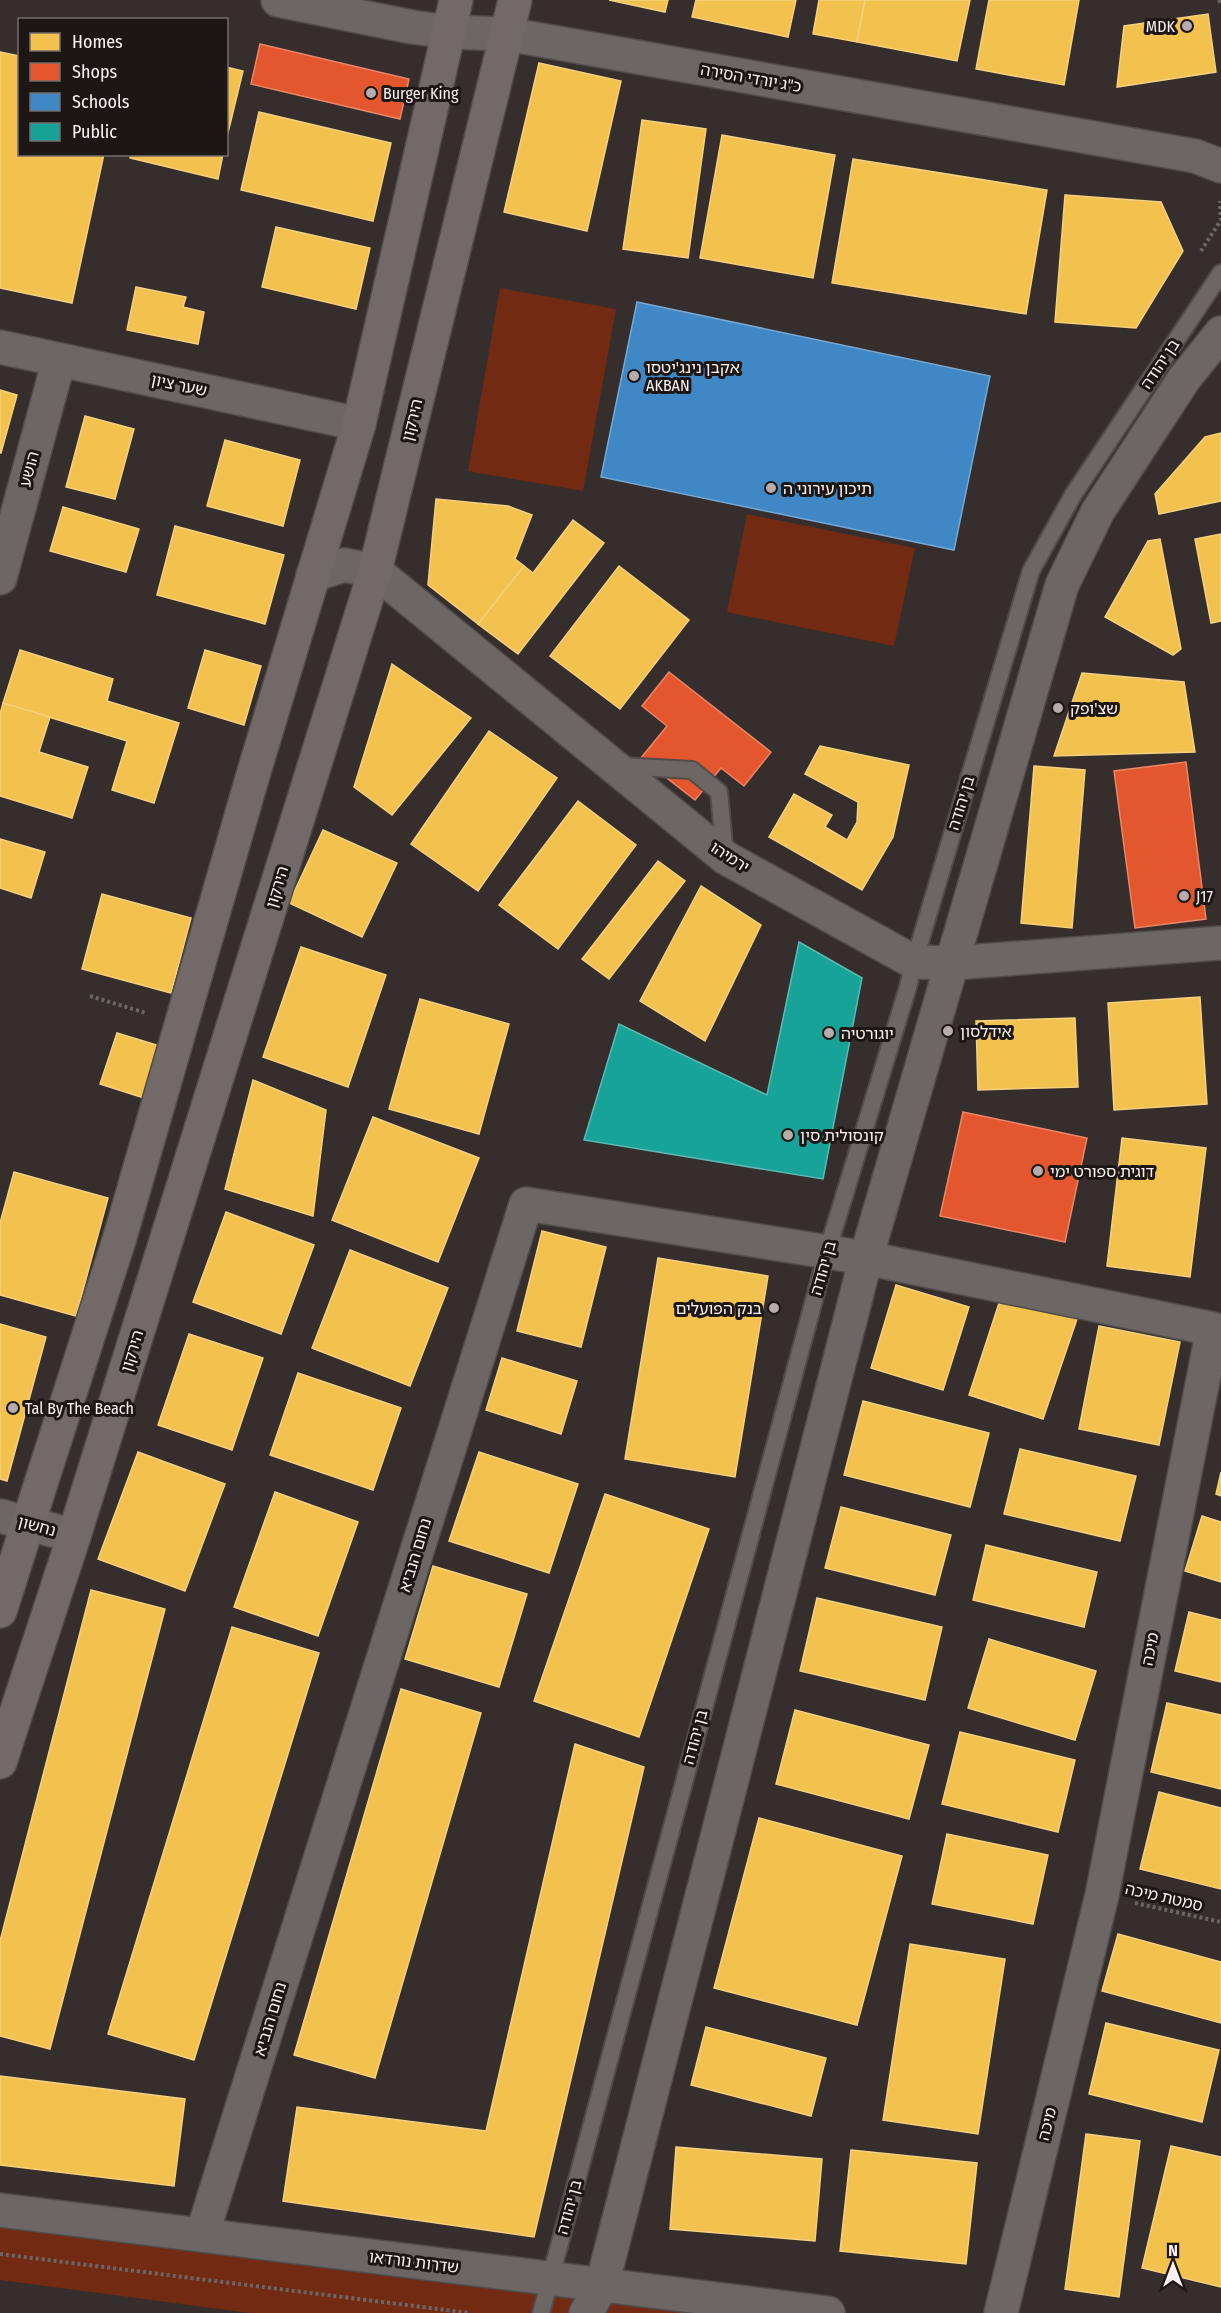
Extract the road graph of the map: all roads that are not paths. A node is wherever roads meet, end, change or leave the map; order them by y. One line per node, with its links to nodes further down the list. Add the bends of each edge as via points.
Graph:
1 (279, 0): 4 (street, כ"ג יורדי הסירה)
2 (456, 0): 4 (main road)
3 (515, 0): 5 (main road, הירקון)
4 (449, 32): 5 (street, כ"ג יורדי הסירה); 13 (main road)
5 (507, 34): 6 (street, כ"ג יורדי הסירה, via 1194,156); 14 (main road, הירקון)
6 (1221, 166)
7 (1221, 273): 20 (lane, בן יהודה, via 1073,495 1030,571)
8 (1221, 333): 12 (street, בן יהודה)
9 (0, 347): 10 (street, שער ציון)
10 (59, 360): 13 (street, שער ציון); 16 (street, הושע)
11 (1221, 361): 12 (street)
12 (1184, 379): 21 (street, בן יהודה, via 1098,511 1062,585)
13 (359, 424): 15 (main road)
14 (375, 571): 15 (street, ירמיהו, via 344,564); 17 (street, ירמיהו); 25 (main road, הירקון)
15 (313, 574): 24 (main road, via 120,1237)
16 (0, 578)
17 (610, 765): 18 (street, ירמיהו); 18 (lane, via 692,770 719,792)
18 (726, 858): 20 (street, ירמיהו)
19 (1221, 944): 21 (street, ירמיהו)
20 (914, 962): 21 (street, ירמיהו); 22 (lane, בן יהודה)
21 (953, 963): 23 (street, בן יהודה)
22 (826, 1252): 23 (street, נחום הנביא); 29 (street, נחום הנביא, via 526,1204); 30 (lane, בן יהודה)
23 (866, 1258): 31 (street, בן יהודה); 34 (street, מיכה, via 1213,1329 1102,1895)
24 (15, 1520): 25 (street, נחשון); 26 (main road)
25 (74, 1536): 27 (main road, הירקון)
26 (0, 1611)
27 (0, 1762)
28 (0, 2210): 29 (street, שדרות נורדאו)
29 (202, 2235): 30 (street, שדרות נורדאו)
30 (549, 2278): 31 (street, שדרות נורדאו); 32 (lane, בן יהודה)
31 (594, 2299): 33 (street, שדרות נורדאו)
32 (541, 2313)
33 (828, 2313)
34 (1001, 2313)

